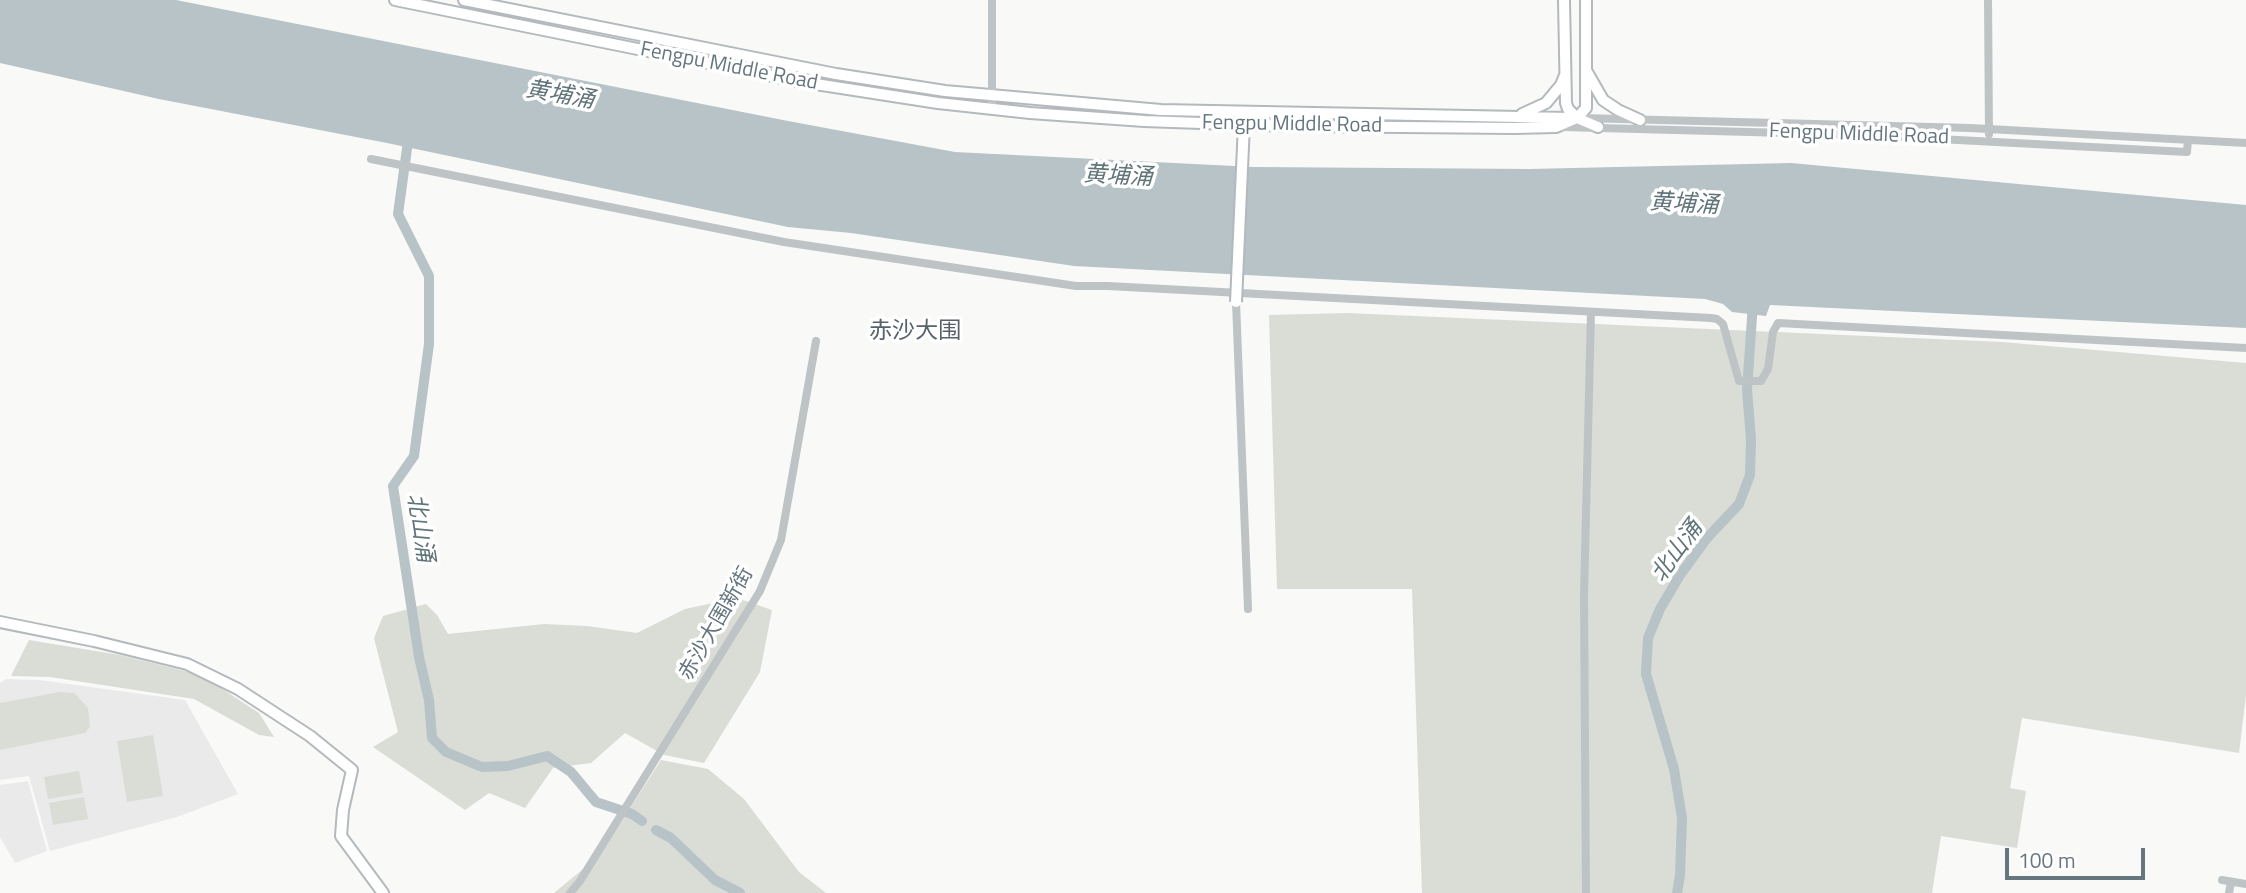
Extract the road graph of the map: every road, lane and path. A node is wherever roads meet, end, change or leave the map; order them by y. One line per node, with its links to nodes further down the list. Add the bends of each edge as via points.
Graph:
1 (395, 0): 8 (street, Fengpu Middle Road)
2 (464, 0): 7 (street, Fengpu Middle Road)
3 (992, 0): 11 (street)
4 (1564, 0): 9 (street)
5 (1586, 0): 10 (street)
6 (1989, 0): 19 (street)
7 (477, 1): 8 (street); 11 (street, Fengpu Middle Road, via 836,74)
8 (475, 17): 12 (street, Fengpu Middle Road, via 835,88)
9 (1566, 72): 13 (street, via 1546,103); 14 (street, via 1566,103)
10 (1587, 72): 14 (street, via 1586,108); 15 (street, via 1604,100)
11 (992, 96): 12 (street); 13 (street, Fengpu Middle Road, via 1196,111)
12 (992, 109): 16 (street, Fengpu Middle Road)
13 (1514, 117): 14 (street, Fengpu Middle Road)
14 (1577, 118): 15 (street, Fengpu Middle Road); 17 (street); 18 (street)
15 (1640, 120): 19 (street, Fengpu Middle Road)
16 (1244, 124): 17 (street, Fengpu Middle Road); 24 (street, bridge)
17 (1556, 127): 18 (street, Fengpu Middle Road)
18 (1598, 127): 20 (street, Fengpu Middle Road)
19 (1989, 129): 20 (street); 21 (street, Fengpu Middle Road)
20 (1989, 140): 21 (street, Fengpu Middle Road, via 2187,152)
21 (2188, 140): 22 (street, Fengpu Middle Road)
22 (2246, 143)
23 (371, 159): 25 (street, via 784,242 1076,286)
24 (1236, 302): 28 (street)
25 (1591, 312): 27 (street, via 1717,319 1727,335 1739,381 1761,381 1778,323); 33 (street, via 1584,596)
26 (816, 341): 32 (street, 赤沙大围新街, via 781,540 760,591)
27 (2246, 348)
28 (1248, 609)
29 (0, 622): 31 (street, via 187,664 253,698 310,736 352,769 341,823 343,840)
30 (2246, 884): 34 (street, via 2227,881)
31 (383, 893)
32 (570, 893)
33 (1586, 893)
34 (2230, 893)

